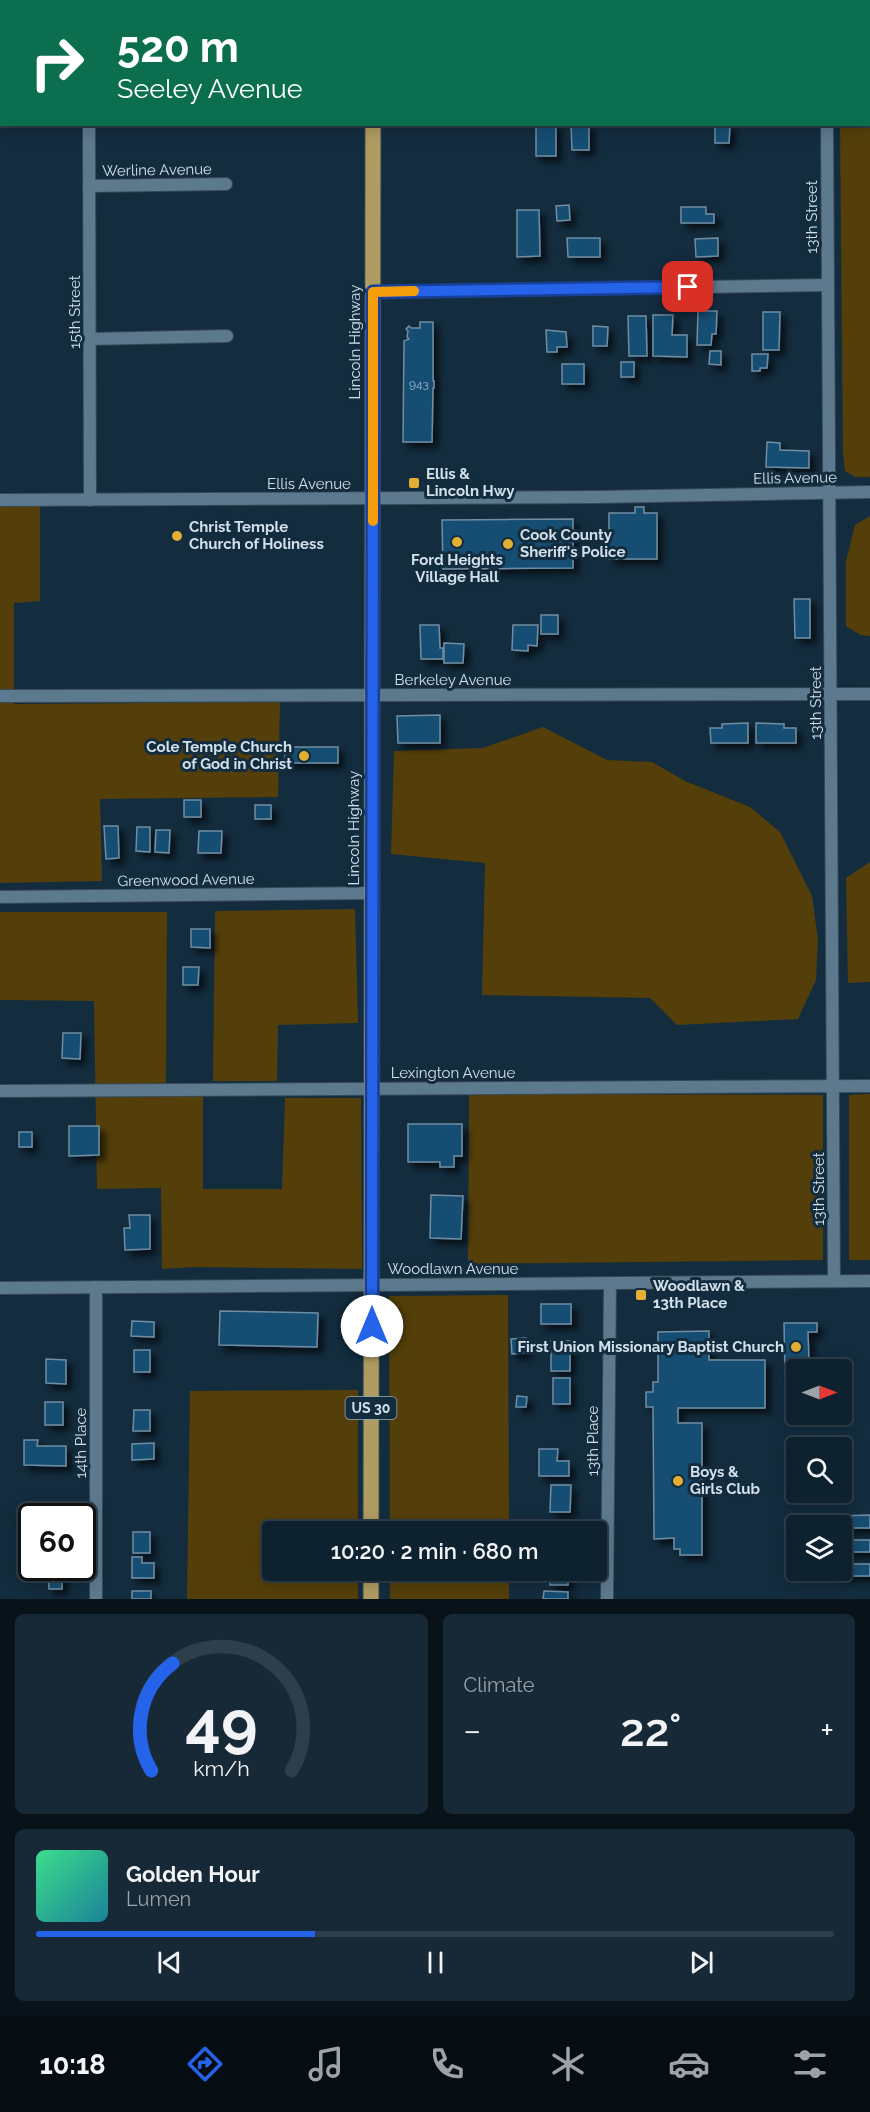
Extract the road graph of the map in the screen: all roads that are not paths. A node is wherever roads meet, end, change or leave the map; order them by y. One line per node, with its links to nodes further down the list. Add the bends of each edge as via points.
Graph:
1 (89, 126): 5 (street, 15th Street)
2 (373, 126): 7 (main road, Lincoln Highway / US 30)
3 (827, 126): 6 (street, 13th Street)
4 (226, 184): 5 (street, Werline Avenue)
5 (88, 186): 9 (street, 15th Street)
6 (828, 285): 7 (street); 10 (street, 13th Street)
7 (373, 292): 12 (main road, Lincoln Highway / US 30)
8 (227, 336): 9 (street)
9 (90, 339): 14 (street, 15th Street)
10 (829, 492): 11 (street, Ellis Avenue); 12 (street, Ellis Avenue); 15 (street, 13th Street)
11 (870, 492)
12 (373, 498): 14 (street, Ellis Avenue); 17 (main road, Lincoln Highway / US 30)
13 (0, 500): 14 (street, Ellis Avenue)
14 (90, 500)
15 (831, 693): 16 (street, Berkeley Avenue); 17 (street, Berkeley Avenue); 21 (street, 13th Street)
16 (870, 694)
17 (373, 695): 18 (street, Berkeley Avenue); 19 (main road, Lincoln Highway / US 30)
18 (0, 696)
19 (372, 893): 20 (street, Greenwood Avenue); 23 (main road, Lincoln Highway / US 30)
20 (0, 897)
21 (833, 1086): 22 (street, Lexington Avenue); 23 (street, Lexington Avenue); 25 (street, 13th Street)
22 (870, 1086)
23 (372, 1089): 24 (street, Lexington Avenue); 28 (main road, Lincoln Highway / US 30)
24 (0, 1091)
25 (834, 1281): 26 (street, Woodlawn Avenue); 27 (street, Woodlawn Avenue)
26 (870, 1281)
27 (610, 1283): 28 (street, Woodlawn Avenue); 35 (street, 13th Place)
28 (372, 1285): 29 (street, Woodlawn Avenue); 31 (main road, Lincoln Highway / US 30)
29 (96, 1287): 30 (street, Woodlawn Avenue); 33 (street, 14th Place)
30 (0, 1288)
31 (371, 1521)
32 (371, 1581): 34 (main road)
33 (96, 1599)
34 (371, 1599)
35 (607, 1599)

